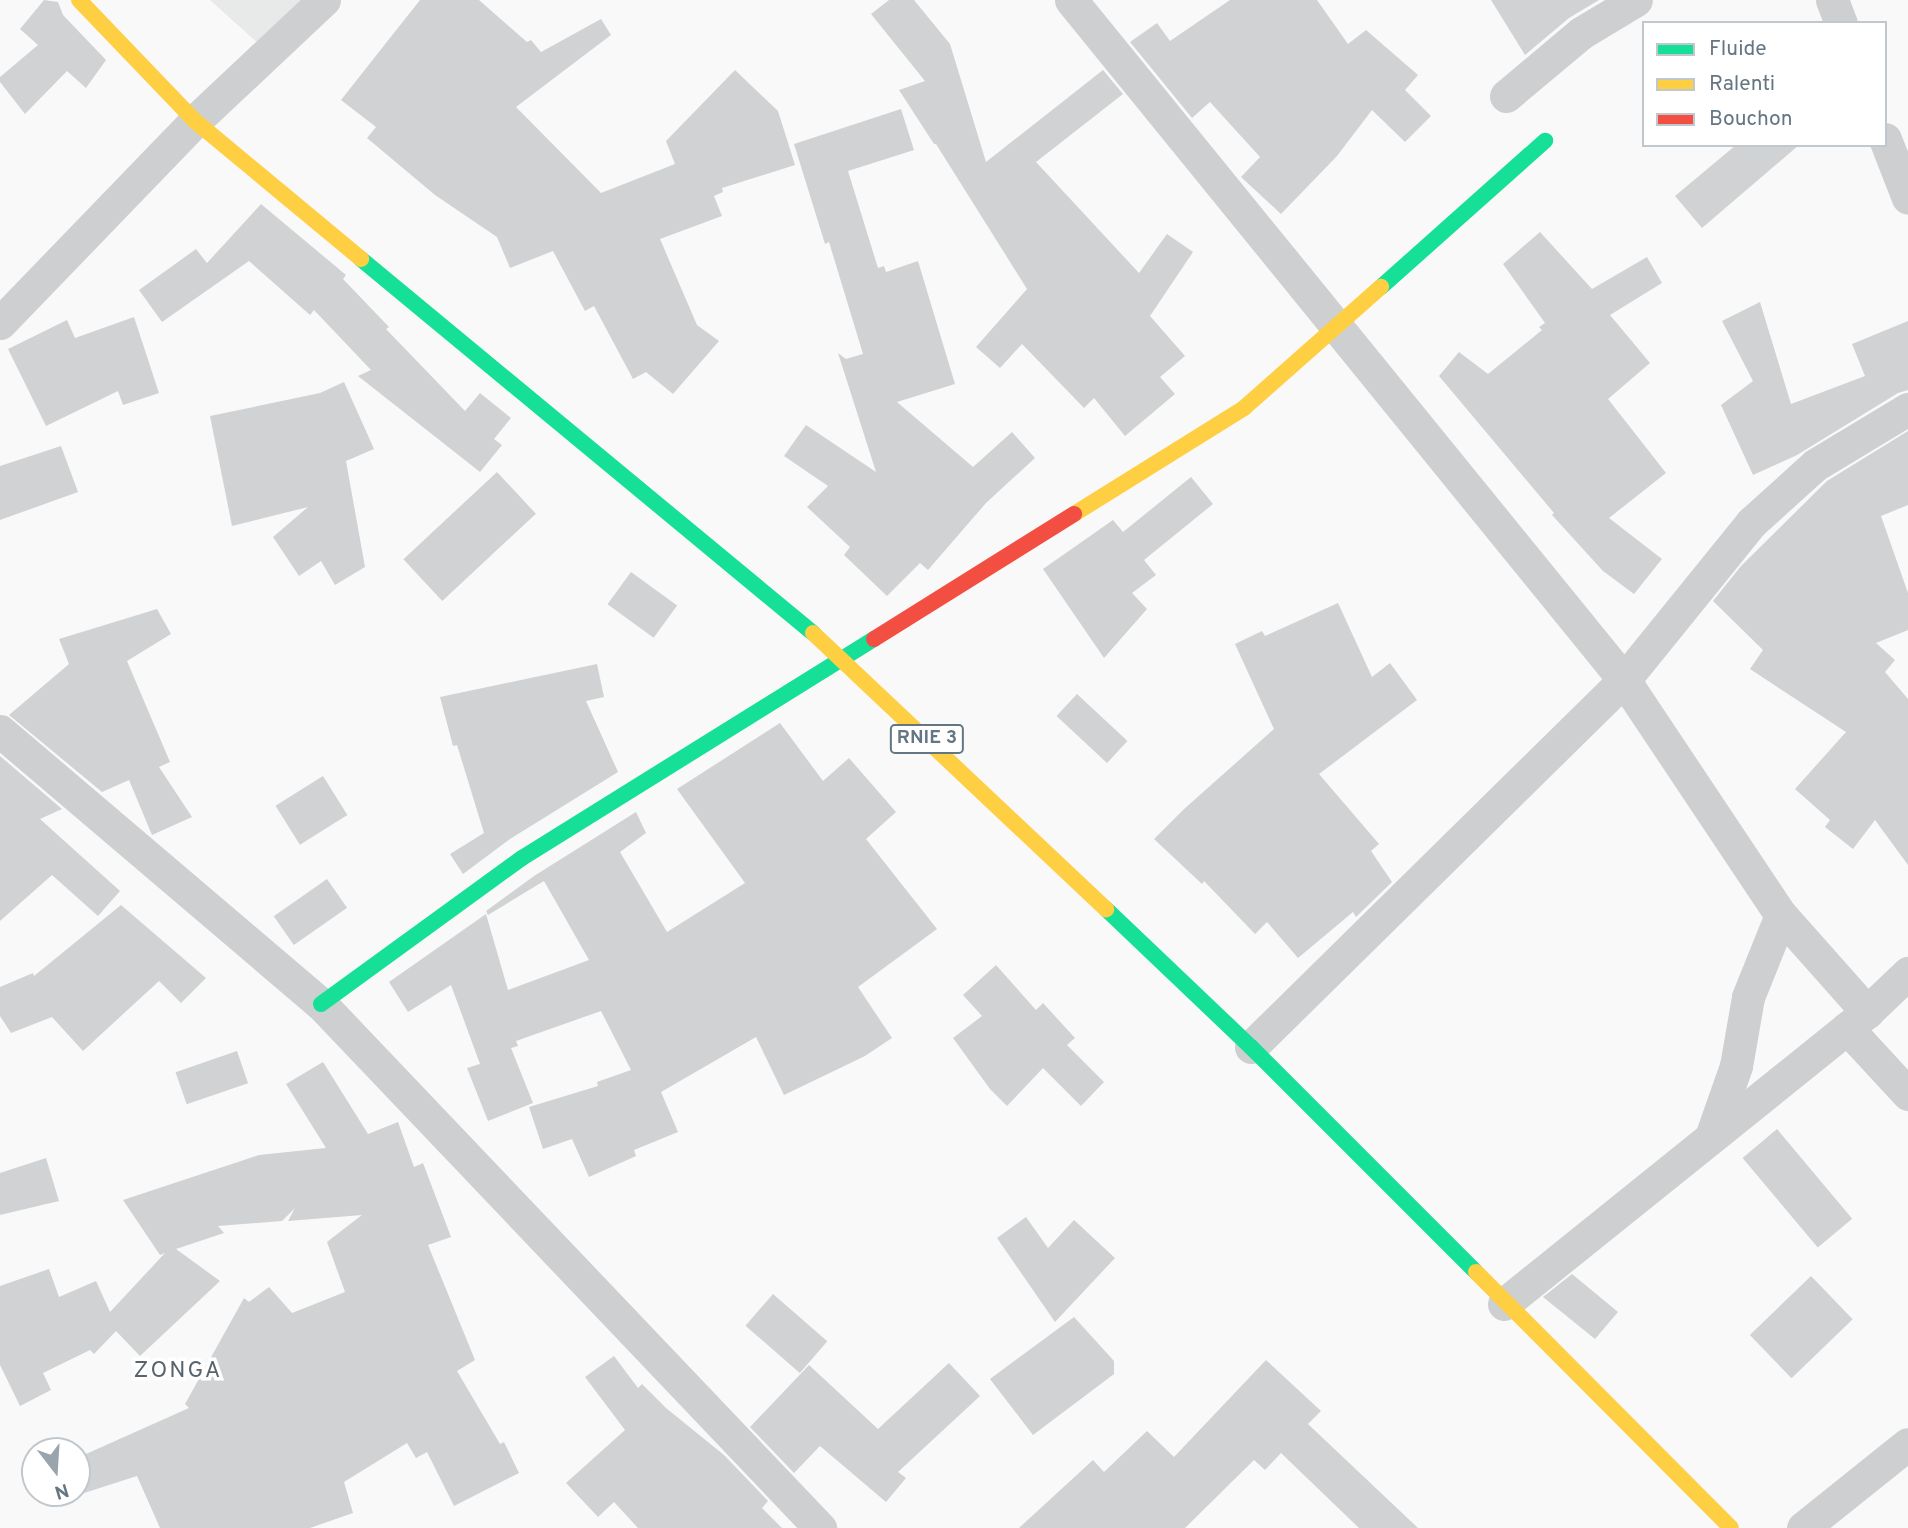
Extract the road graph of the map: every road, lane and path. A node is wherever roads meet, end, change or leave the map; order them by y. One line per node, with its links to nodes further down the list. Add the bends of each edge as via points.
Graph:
1 (79, 0): 8 (main road, RNIE 3)
2 (324, 0): 8 (street)
3 (1071, 0): 13 (street)
4 (1636, 0): 7 (street, via 1581,33)
5 (1832, 0): 6 (street)
6 (1840, 21)
7 (1506, 96)
8 (195, 121): 12 (street); 15 (main road, RNIE 3)
9 (1545, 141): 13 (main road)
10 (1887, 144): 11 (street)
11 (1908, 198)
12 (0, 323)
13 (1337, 326): 15 (main road, via 1244,408); 16 (street)
14 (1908, 410): 16 (street, via 1815,465 1752,522)
15 (842, 657): 20 (main road, via 522,858); 22 (main road, RNIE 3)
16 (1624, 680): 18 (street); 22 (street)
17 (0, 731): 20 (street)
18 (1781, 915): 21 (street); 24 (street, via 1748,997 1736,1066)
19 (1908, 973): 21 (street)
20 (321, 1004): 27 (street)
21 (1857, 1020): 23 (street); 24 (street)
22 (1251, 1046): 25 (main road, RNIE 3)
23 (1908, 1094)
24 (1711, 1137): 25 (street)
25 (1504, 1304): 28 (main road, RNIE 3)
26 (1908, 1444): 29 (street)
27 (820, 1528)
28 (1731, 1528)
29 (1803, 1528)

